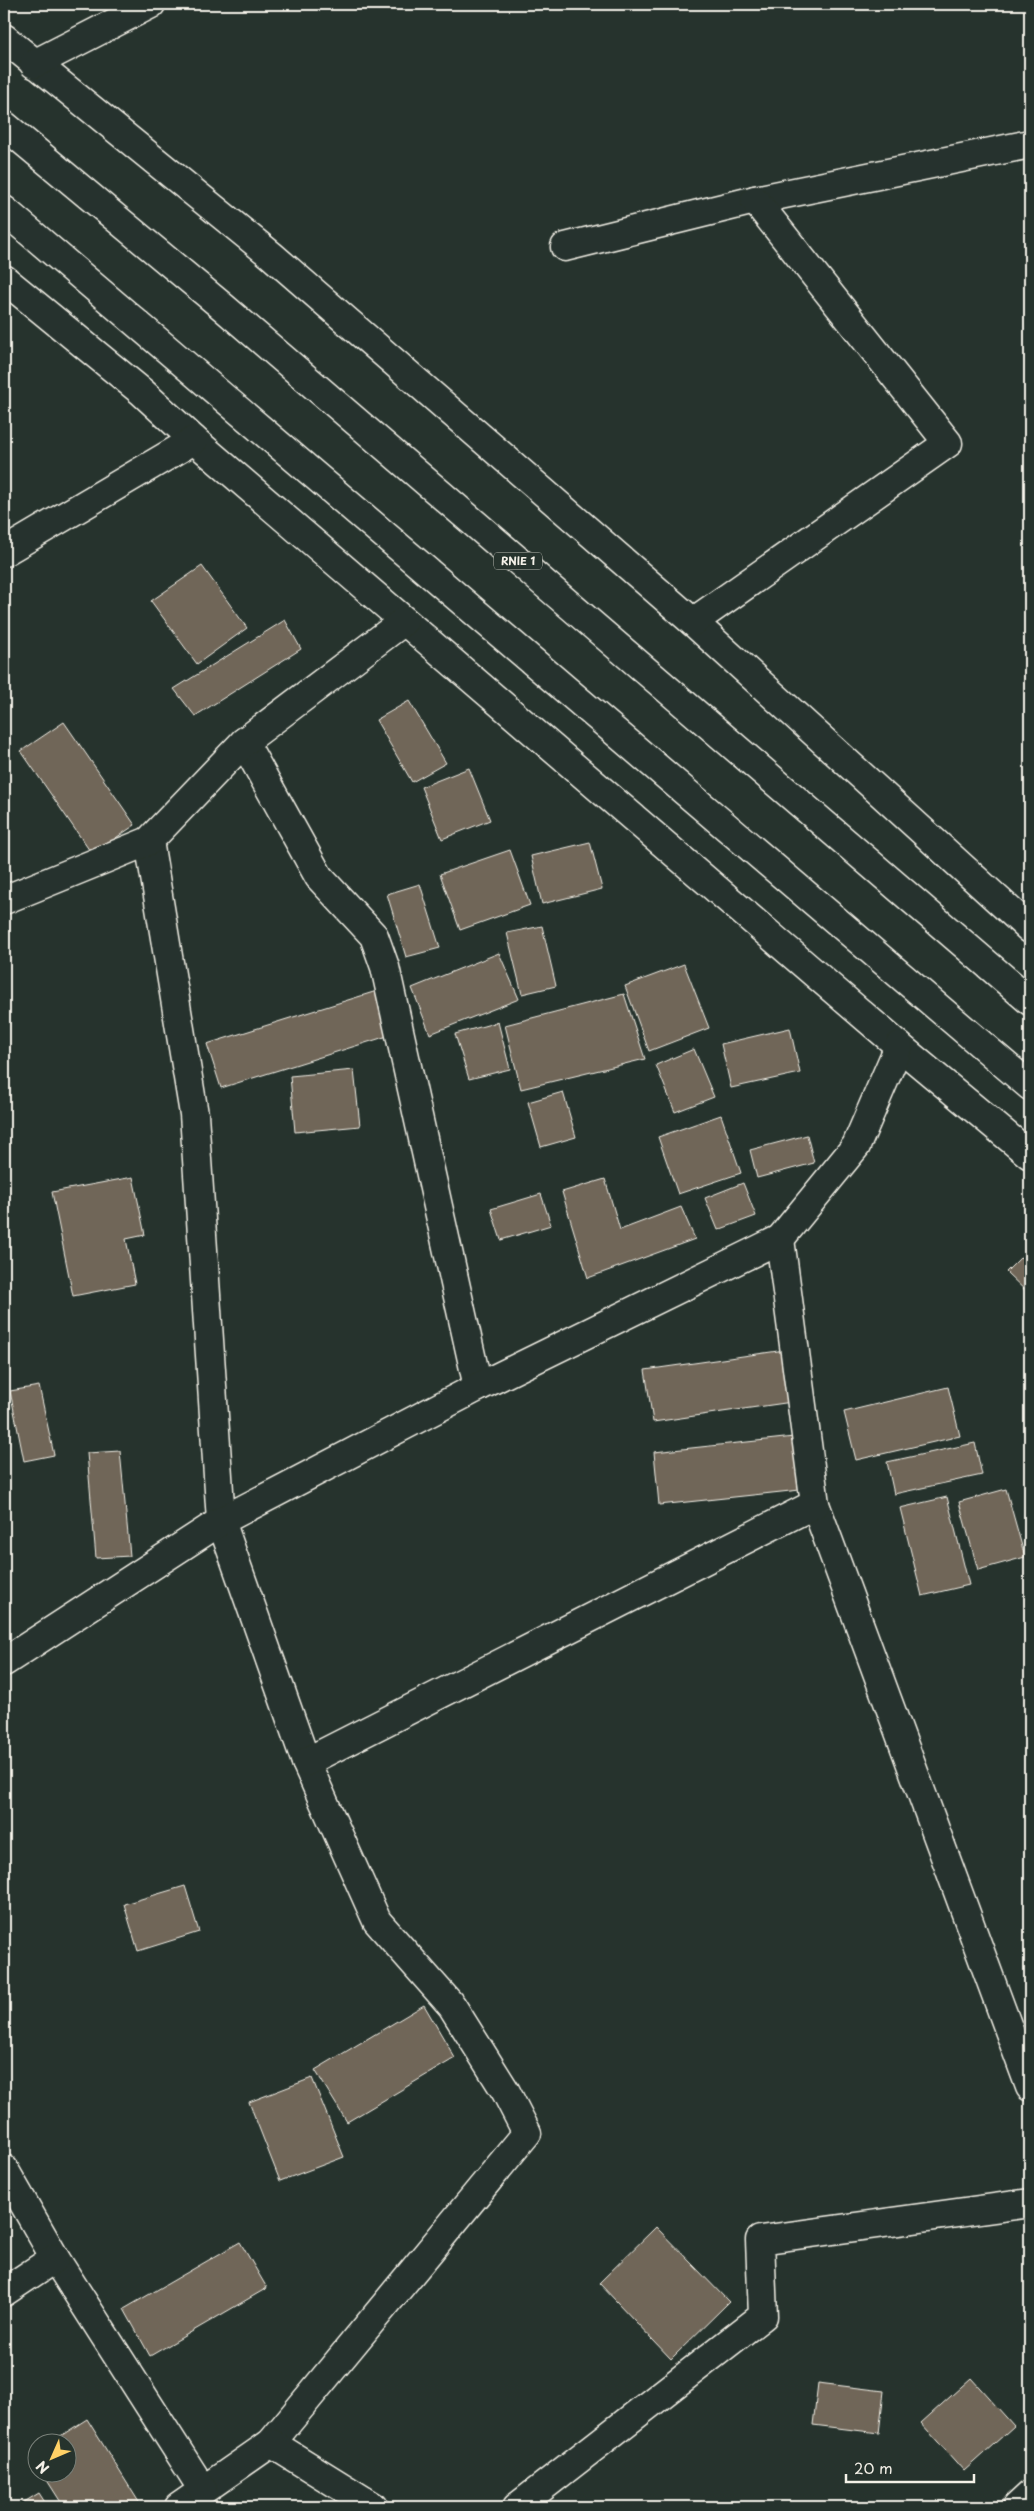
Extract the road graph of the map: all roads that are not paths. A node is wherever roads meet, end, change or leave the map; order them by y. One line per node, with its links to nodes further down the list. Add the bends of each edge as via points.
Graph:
1 (151, 4): 3 (main road)
2 (4, 38): 3 (main road)
3 (34, 64): 13 (main road, via 271,255)
4 (4, 124): 18 (main road, RNIE 1, via 238,320)
5 (1030, 144): 6 (main road)
6 (755, 200): 8 (main road); 13 (main road, via 948,443)
7 (4, 210): 20 (main road)
8 (565, 247)
9 (4, 278): 10 (main road, via 142,392)
10 (194, 440): 11 (main road); 12 (main road)
11 (4, 552)
12 (404, 621): 14 (main road); 19 (main road)
13 (693, 622): 17 (main road)
14 (244, 742): 15 (main road); 23 (main road, via 319,877 374,936 385,967)
15 (148, 841): 16 (main road); 25 (main road, via 194,1114)
16 (4, 900)
17 (1030, 929)
18 (1030, 1001)
19 (899, 1046): 21 (main road); 22 (main road, via 856,1146)
20 (1030, 1086)
21 (1030, 1155)
22 (780, 1239): 23 (main road); 24 (main road)
23 (478, 1387): 25 (main road)
24 (815, 1504): 27 (main road); 28 (main road)
25 (221, 1520): 26 (main road); 27 (main road)
26 (4, 1662)
27 (306, 1762): 33 (main road, via 376,1920 452,2006 506,2092 527,2133)
28 (1030, 2087)
29 (4, 2169): 31 (main road)
30 (1030, 2203): 38 (main road, via 760,2240 763,2316)
31 (55, 2258): 32 (main road); 34 (main road)
32 (4, 2292)
33 (270, 2443): 34 (main road); 37 (main road)
34 (203, 2490): 36 (main road)
35 (1030, 2495): 39 (main road)
36 (179, 2507)
37 (374, 2507)
38 (517, 2507)
39 (1016, 2507)

